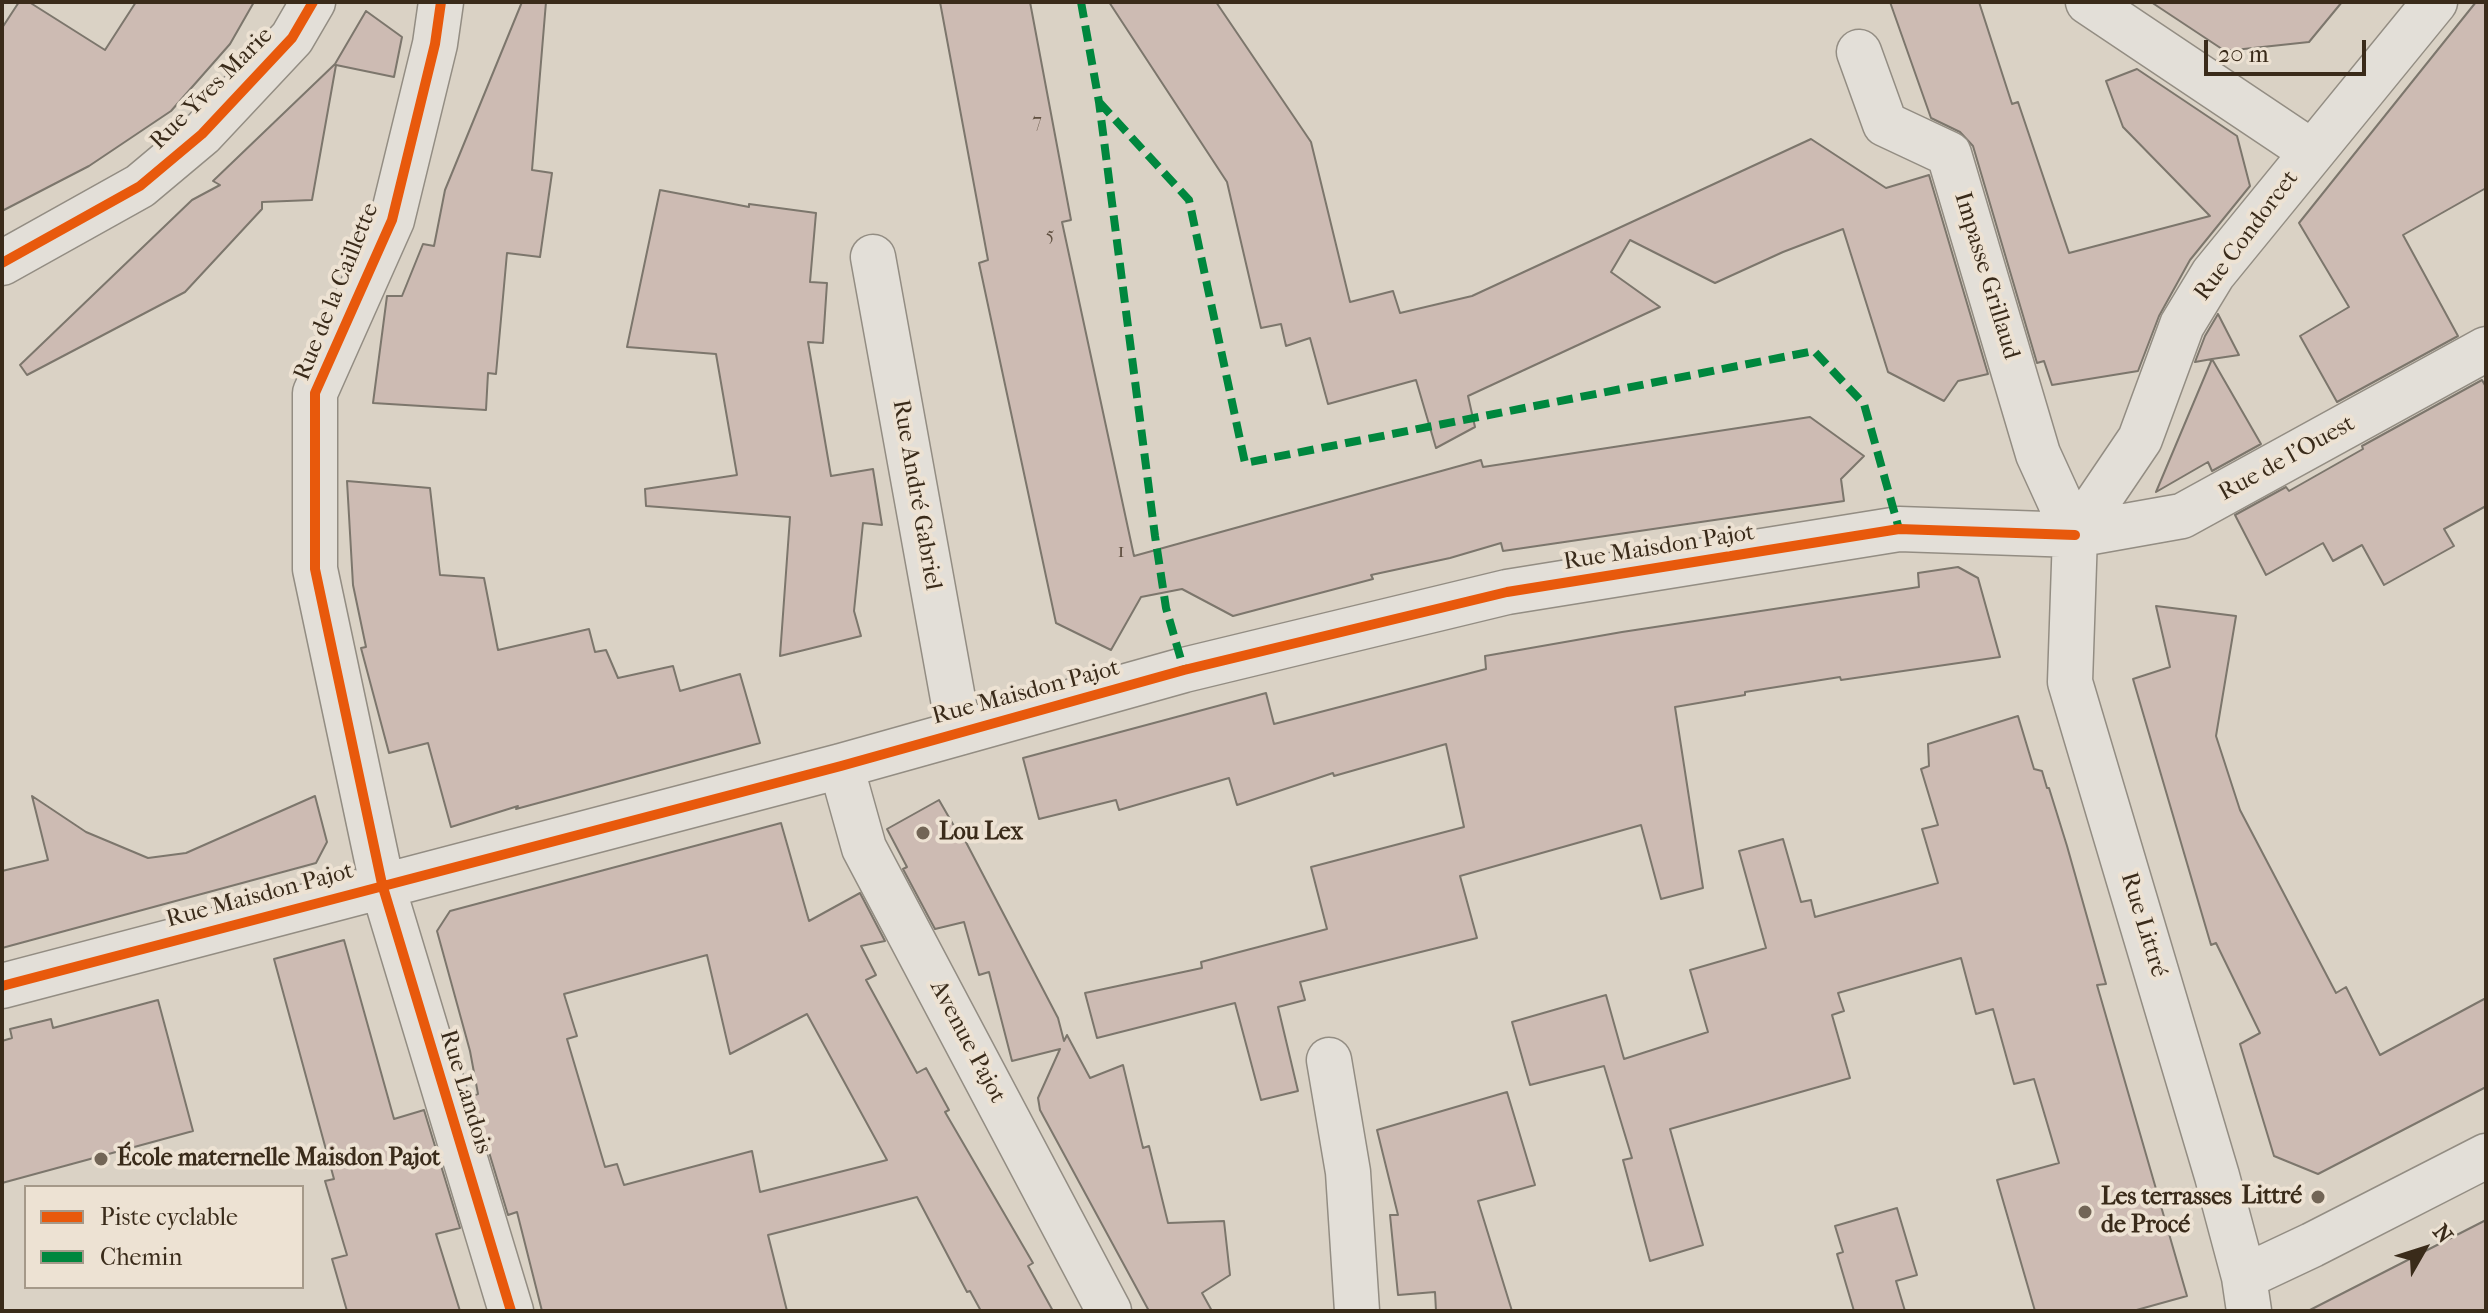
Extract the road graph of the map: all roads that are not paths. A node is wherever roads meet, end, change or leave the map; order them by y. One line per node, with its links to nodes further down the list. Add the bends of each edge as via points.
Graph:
1 (313, 2): 8 (street, Rue Yves Marie, via 292,38 202,134 140,186)
2 (441, 2): 13 (street, Rue de la Caillette, via 392,220 315,393 315,569)
3 (2088, 2): 6 (street)
4 (2435, 2): 6 (street, Rue Condorcet)
5 (1859, 52): 10 (street, Impasse Grillaud, via 1885,124 1949,154 2038,454)
6 (2312, 152): 10 (street, Rue Condorcet, via 2213,274 2182,325 2140,439)
7 (873, 257): 11 (street, Rue André Gabriel)
8 (2, 263)
9 (2486, 349): 10 (street, Rue de l'Ouest, via 2182,516)
10 (2075, 535): 11 (street, Rue Maisdon Pajot, via 1899,529 1507,592 1184,670); 17 (street, Rue Littré, via 2070,682 2217,1176)
11 (959, 732): 12 (street, Rue Maisdon Pajot)
12 (841, 766): 13 (street, Rue Maisdon Pajot); 19 (street, Avenue Pajot, via 864,848)
13 (382, 884): 14 (street, Rue Maisdon Pajot); 18 (street, Rue Landois)
14 (2, 986)
15 (1329, 1060): 20 (street, via 1348,1172)
16 (2486, 1156): 17 (street, via 2312,1245)
17 (2246, 1294)
18 (511, 1311)
19 (1109, 1311)
20 (1357, 1311)

